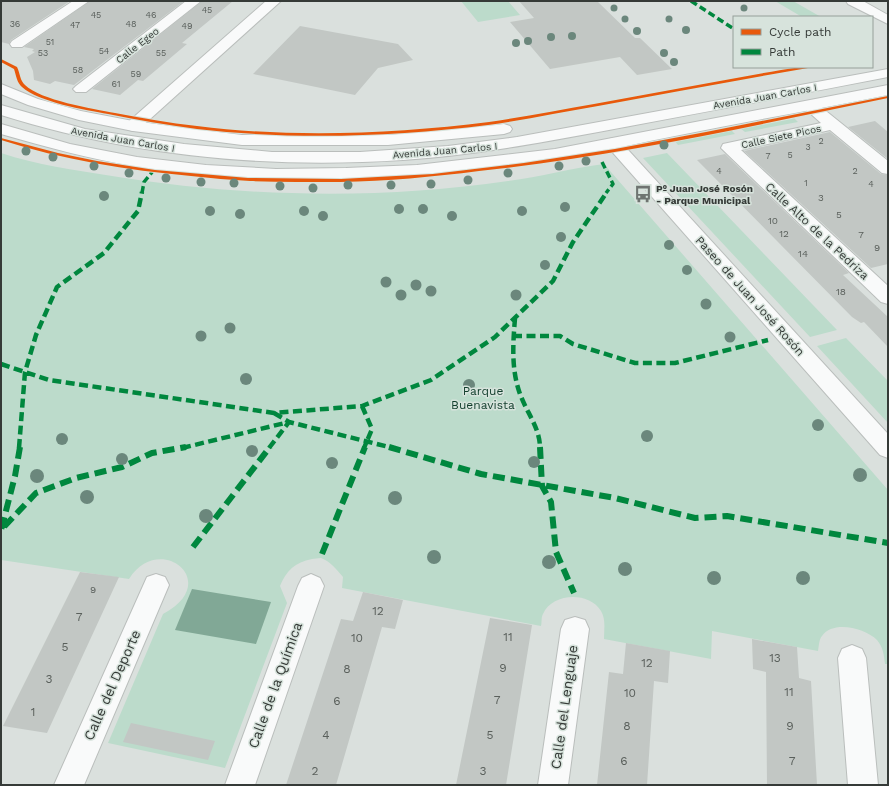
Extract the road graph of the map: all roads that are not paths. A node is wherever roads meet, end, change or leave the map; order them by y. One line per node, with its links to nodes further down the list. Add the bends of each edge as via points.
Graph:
1 (82, 1): 6 (main road)
2 (194, 1): 10 (main road, Calle Egeo)
3 (274, 1): 15 (main road)
4 (853, 1): 5 (main road)
5 (888, 20)
6 (17, 44)
7 (839, 68): 15 (main road, Avenida Juan Carlos I, via 516,128 388,140 242,140)
8 (888, 73): 13 (main road, Avenida Juan Carlos I, via 523,142 446,152 353,156 271,156 186,150 55,127)
9 (1, 89): 15 (main road, Avenida Juan Carlos I, via 79,115)
10 (81, 89)
11 (888, 90): 12 (main road, Avenida Juan Carlos I)
12 (810, 106): 14 (main road); 17 (main road, Avenida Juan Carlos I)
13 (1, 110)
14 (833, 125): 18 (main road, Calle Siete Picos); 19 (main road)
15 (133, 126)
16 (1, 129): 17 (main road, Avenida Juan Carlos I, via 67,149 117,158 184,167 284,173 411,170 523,158)
17 (613, 143): 21 (main road, Paseo de Juan José Rosón)
18 (730, 148): 20 (main road, Calle Alto de la Pedriza)
19 (888, 169)
20 (887, 294)
21 (888, 449)
22 (156, 585): 26 (main road, Calle del Deporte)
23 (311, 586): 27 (main road, Calle de la Química)
24 (575, 629): 28 (main road, Calle del Lenguaje)
25 (852, 658): 29 (main road)
26 (69, 785)
27 (240, 785)
28 (553, 785)
29 (863, 785)

